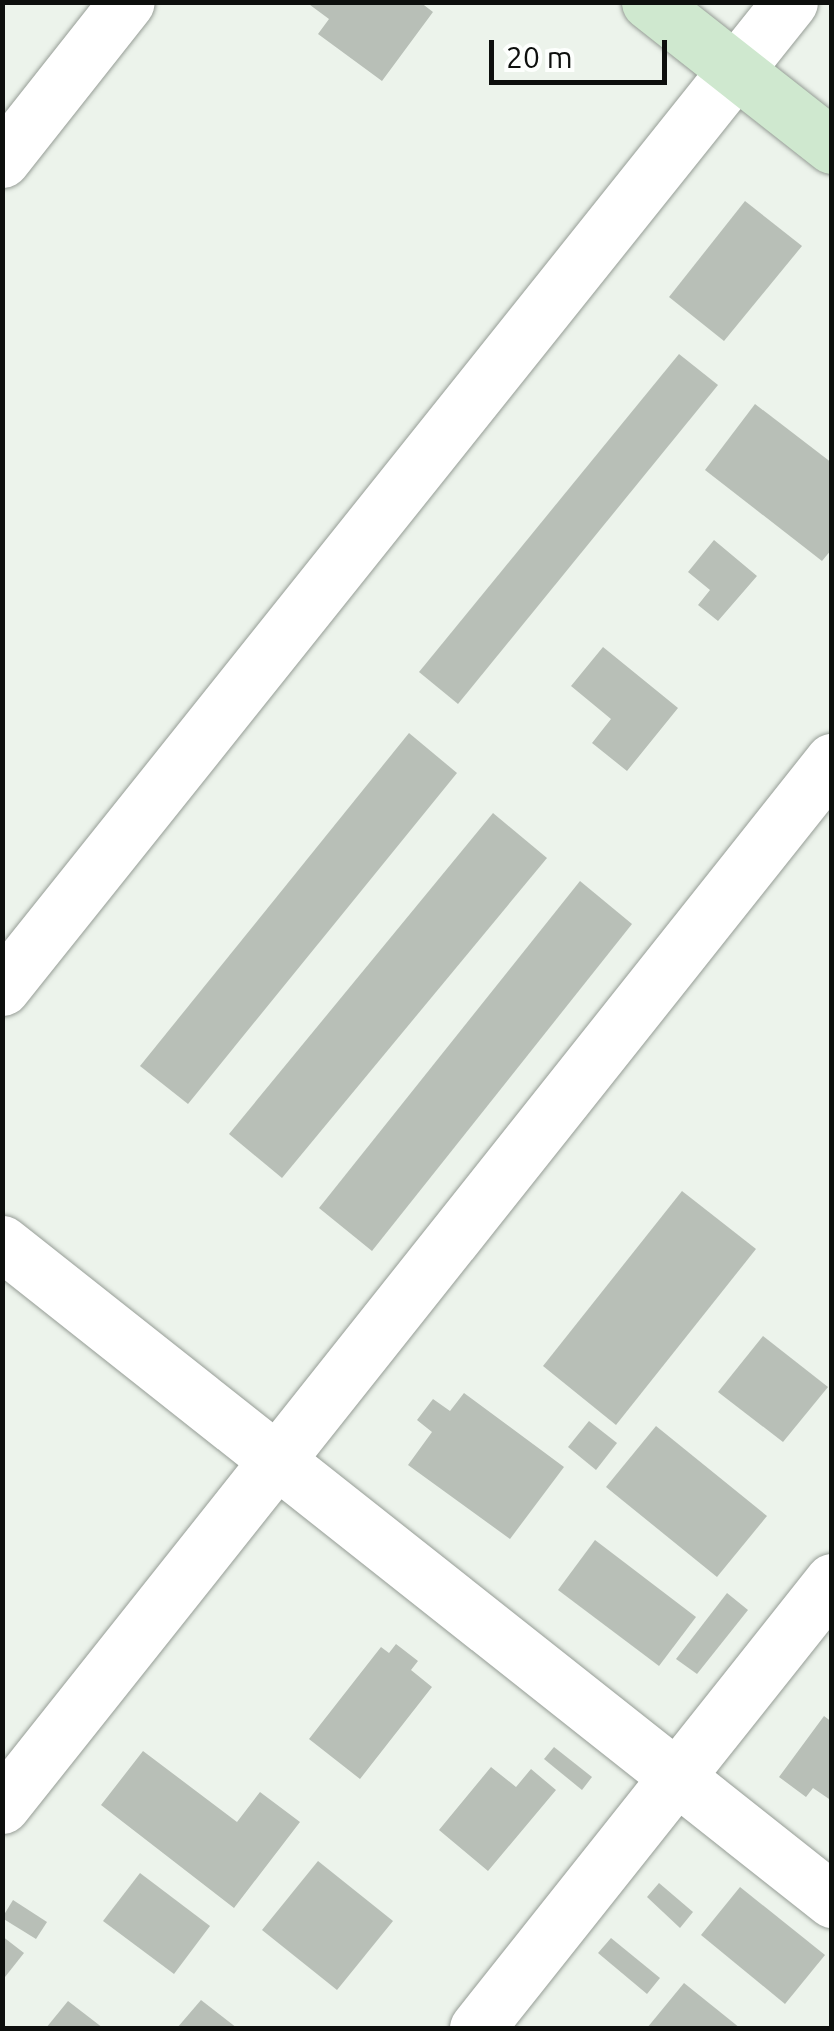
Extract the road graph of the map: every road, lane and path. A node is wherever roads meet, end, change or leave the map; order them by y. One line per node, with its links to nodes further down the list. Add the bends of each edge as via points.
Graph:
1 (127, 2): 6 (street)
2 (649, 2): 4 (street)
3 (790, 2): 4 (street)
4 (734, 68): 5 (street); 8 (street)
5 (832, 146)
6 (2, 160)
7 (832, 760): 10 (street)
8 (2, 988)
9 (2, 1244): 10 (street)
10 (276, 1460): 12 (street); 13 (street)
11 (832, 1581): 12 (street)
12 (676, 1776): 14 (street); 15 (street)
13 (2, 1806)
14 (832, 1900)
15 (477, 2028)

